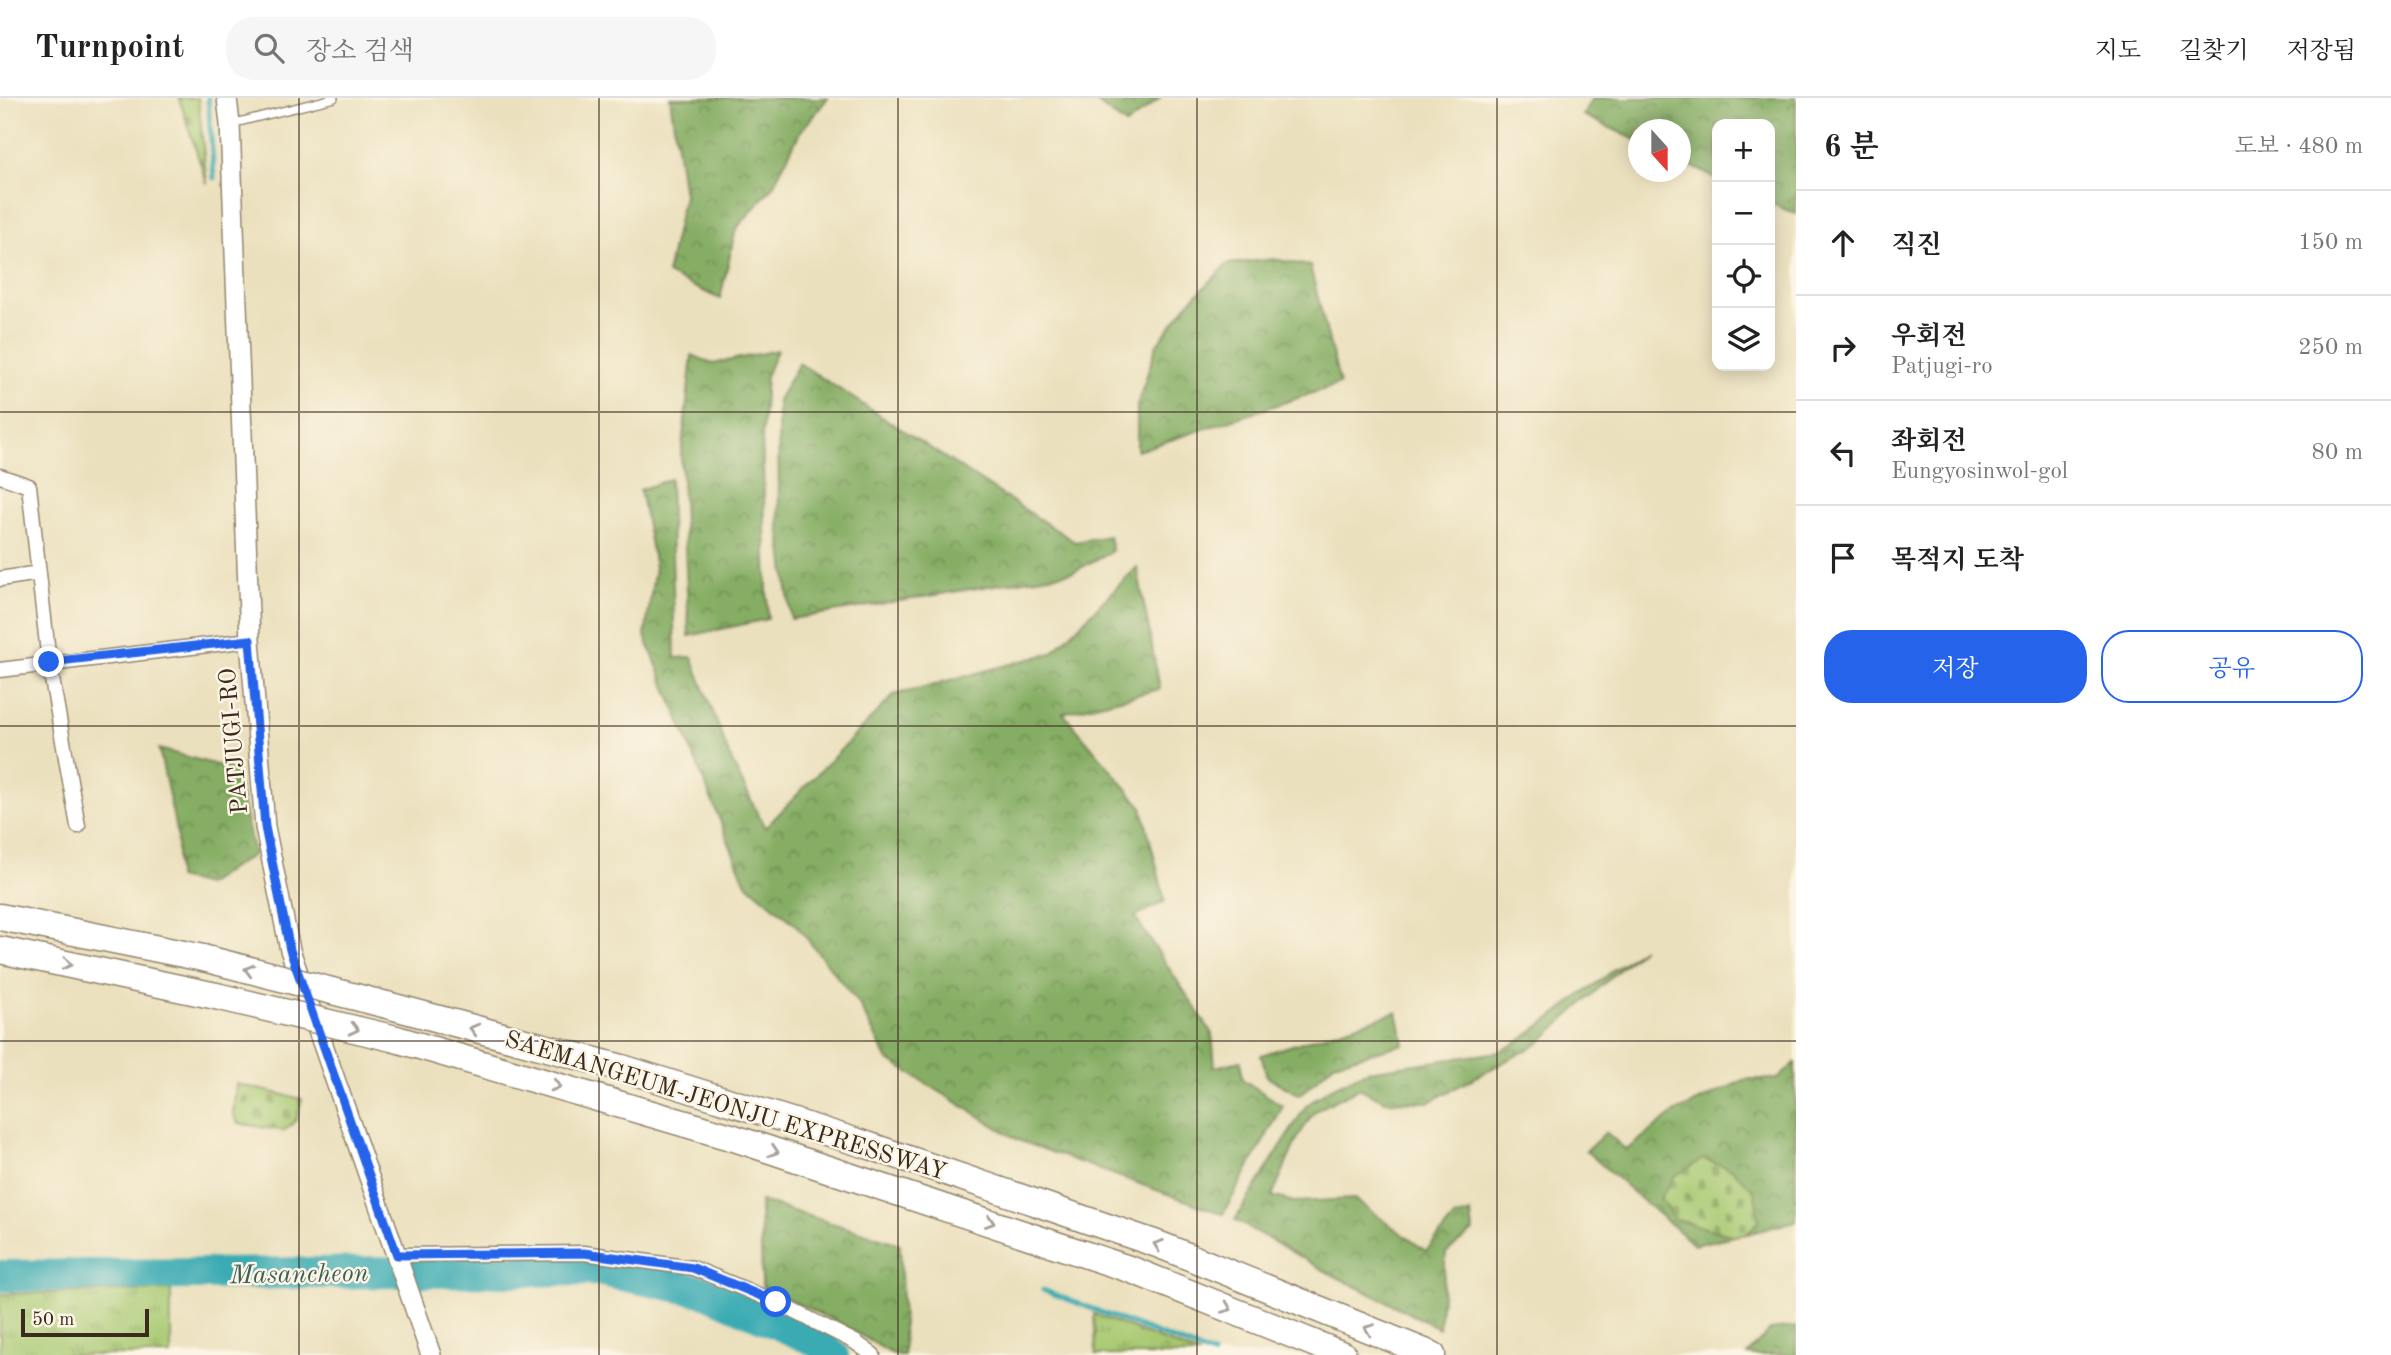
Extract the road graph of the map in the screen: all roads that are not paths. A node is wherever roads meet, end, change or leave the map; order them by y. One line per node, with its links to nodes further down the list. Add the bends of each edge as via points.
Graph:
1 (227, 98): 3 (street, PATJUGI-RO)
2 (334, 98): 3 (lane)
3 (230, 124): 7 (street, PATJUGI-RO)
4 (0, 476): 5 (street, via 29,486)
5 (39, 573): 6 (street); 8 (street)
6 (0, 579)
7 (250, 640): 8 (street); 13 (street, PATJUGI-RO, via 265,827 290,950)
8 (49, 662): 9 (street); 10 (street)
9 (0, 670)
10 (78, 826)
11 (0, 917): 17 (highway, SAEMANGEUM-JEONJU EXPRESSWAY, one-way to 11, bridge, via 1160,1245 622,1068 203,958)
12 (0, 950): 16 (highway, SAEMANGEUM-JEONJU EXPRESSWAY, one-way to 16, bridge, via 396,1039 734,1138 1132,1270)
13 (398, 1258): 14 (street, PATJUGI-RO); 15 (street, via 584,1253 693,1268 776,1302)
14 (431, 1355)
15 (873, 1355)
16 (1343, 1355)
17 (1432, 1355)

